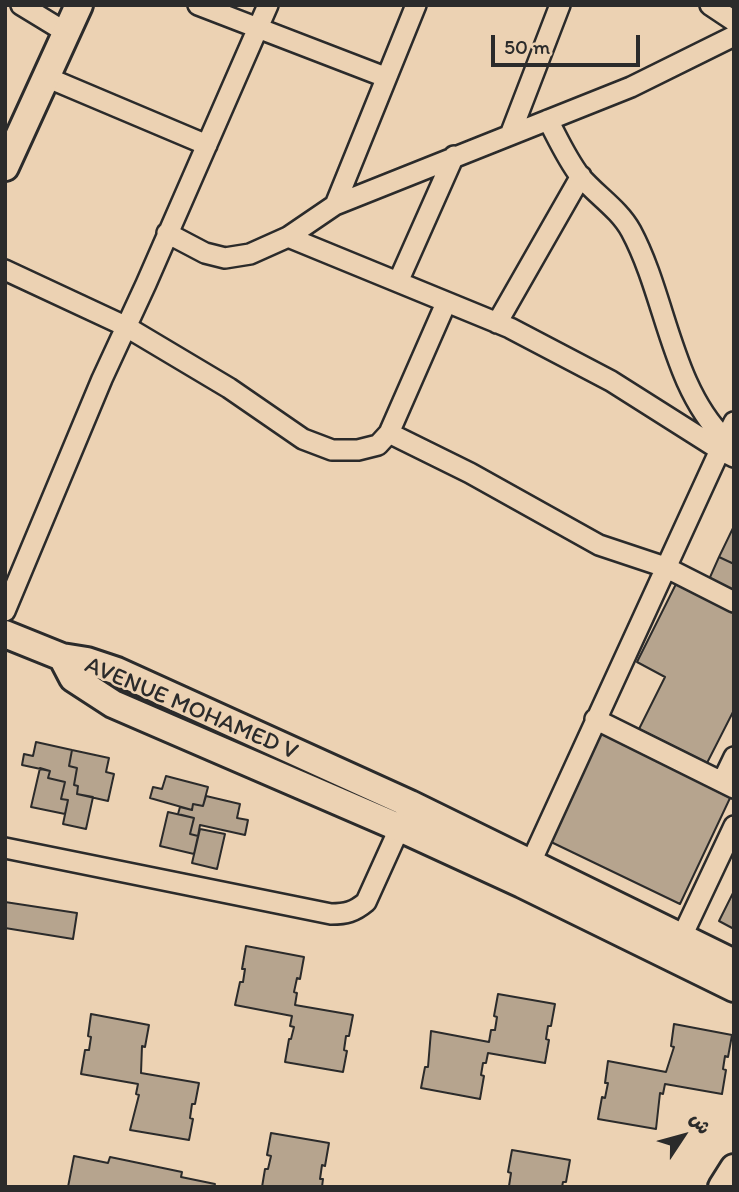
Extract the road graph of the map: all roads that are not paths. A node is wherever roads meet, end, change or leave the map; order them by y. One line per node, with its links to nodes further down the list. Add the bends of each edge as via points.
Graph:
1 (22, 5): 10 (street)
2 (79, 5): 10 (street)
3 (198, 5): 9 (street)
4 (268, 5): 9 (street)
5 (415, 5): 12 (street)
6 (560, 5): 14 (street)
7 (710, 5): 8 (street)
8 (733, 21): 13 (street, via 631,87)
9 (258, 28): 12 (street); 15 (street)
10 (66, 33): 11 (street)
11 (46, 77): 15 (street); 17 (street)
12 (385, 77): 19 (street)
13 (548, 120): 14 (street); 18 (street)
14 (510, 135): 16 (street)
15 (207, 145): 20 (street)
16 (454, 156): 19 (street); 23 (street)
17 (5, 167)
18 (581, 176): 25 (street); 28 (street, via 630,229 691,389 711,425)
19 (335, 205): 21 (street)
20 (167, 233): 21 (street, via 225,258 250,254); 26 (street)
21 (288, 237): 23 (street)
22 (5, 270): 26 (street)
23 (398, 282): 24 (street)
24 (446, 303): 25 (street); 27 (street)
25 (497, 323): 28 (street)
26 (125, 326): 27 (street, via 303,439 332,450 358,450 378,445); 31 (street)
27 (389, 433): 29 (street, via 599,545)
28 (728, 442): 29 (street)
29 (665, 566): 30 (street); 33 (street)
30 (734, 602)
31 (5, 611)
32 (8, 642): 36 (street, AVENUE MOHAMED V, via 62,657 73,678 113,704)
33 (595, 719): 35 (street); 39 (street)
34 (734, 757): 35 (street)
35 (728, 785)
36 (405, 816): 38 (street, via 366,902 346,914); 39 (street, AVENUE MOHAMED V); 40 (street, AVENUE MOHAMED V, via 522,884)
37 (734, 827): 40 (street)
38 (5, 848)
39 (531, 862): 40 (street, AVENUE MOHAMED V)
40 (677, 947): 41 (street, AVENUE MOHAMED V); 42 (street, AVENUE MOHAMED V)
41 (734, 962)
42 (734, 988)
43 (734, 1168): 44 (street)
44 (722, 1187)

